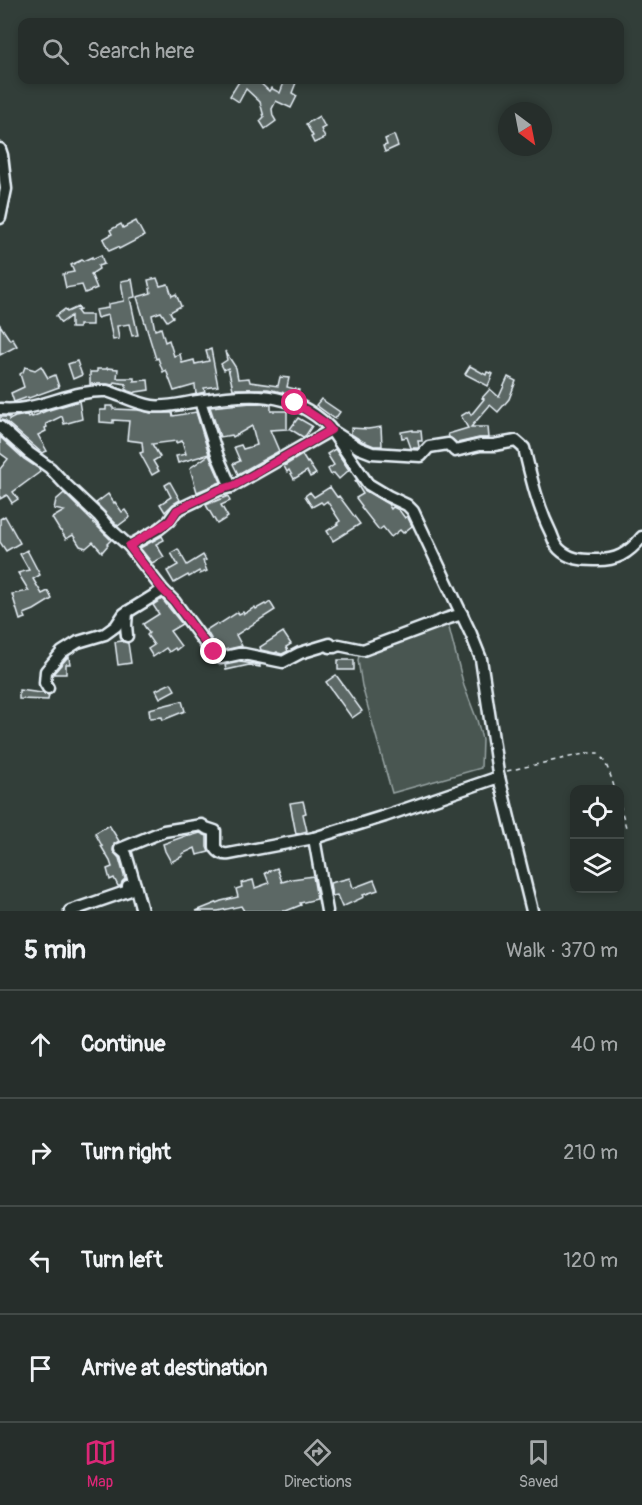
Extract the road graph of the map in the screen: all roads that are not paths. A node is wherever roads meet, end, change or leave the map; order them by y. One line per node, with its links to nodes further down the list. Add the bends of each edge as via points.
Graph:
1 (0, 149): 2 (street, via 6,189)
2 (0, 218)
3 (200, 401): 4 (street, via 153,406 101,391 23,410); 6 (street, via 224,396 267,396 300,405); 7 (street)
4 (0, 409)
5 (0, 427): 9 (street, via 50,468)
6 (331, 430): 7 (street); 8 (street, via 372,453 421,456 429,447 448,444 455,451 516,441 524,448 538,506 561,550 580,560 606,560 628,552); 12 (street, via 368,484 413,511)
7 (231, 487): 9 (street, via 177,510 170,521)
8 (642, 537)
9 (129, 546): 10 (street)
10 (163, 590): 11 (street); 12 (street, via 210,650 221,658 244,654 283,662 330,644 363,650)
11 (127, 612): 13 (street); 14 (street, via 105,634 78,642 62,652 46,671)
12 (462, 614): 15 (street, via 481,660)
13 (127, 636)
14 (48, 688)
15 (498, 775): 16 (street); 21 (street)
16 (314, 838): 17 (street, via 225,855 215,847 215,831 202,825 164,831 120,849 126,854); 20 (street)
17 (135, 885): 18 (street); 19 (street)
18 (70, 911)
19 (142, 911)
20 (327, 911)
21 (532, 911)

